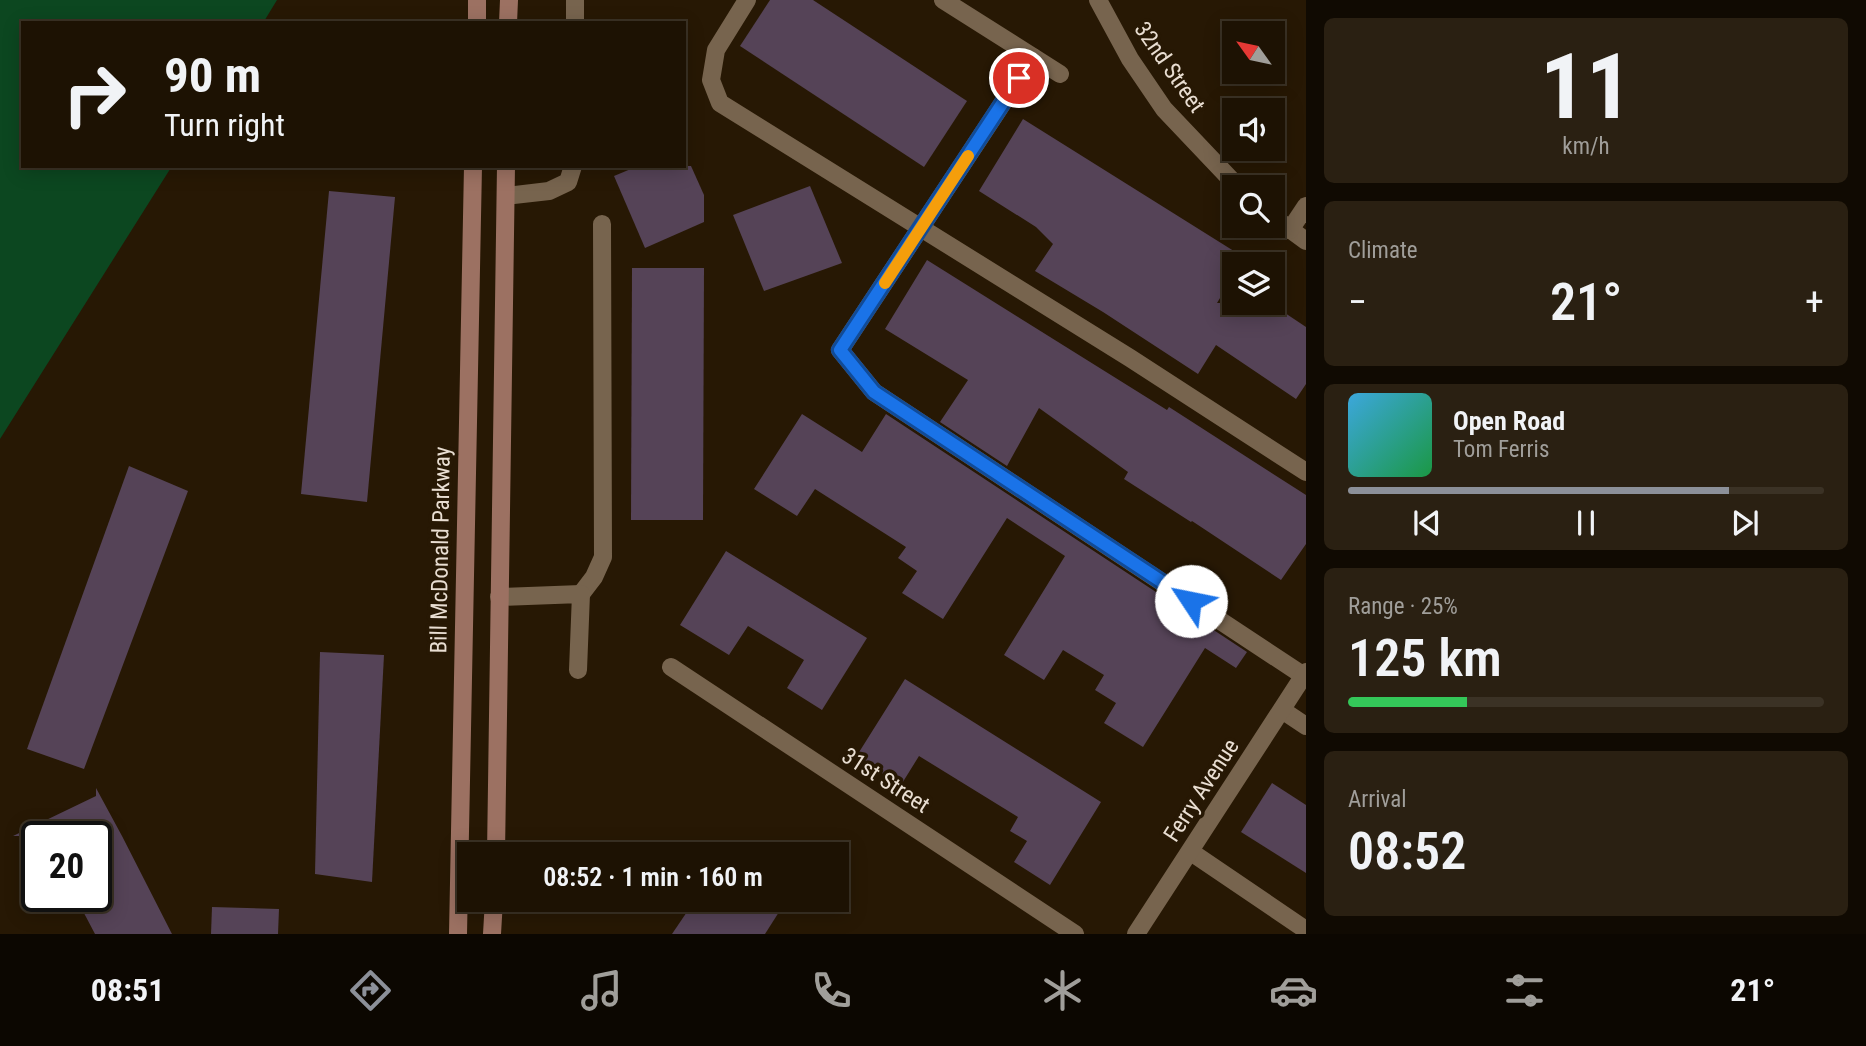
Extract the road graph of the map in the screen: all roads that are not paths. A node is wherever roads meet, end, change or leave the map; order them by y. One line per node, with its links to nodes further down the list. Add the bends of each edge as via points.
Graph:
1 (477, 0): 7 (main road)
2 (509, 0): 8 (main road)
3 (575, 0): 9 (street)
4 (747, 0): 20 (street, via 716,50 711,80 720,103)
5 (943, 0): 10 (street)
6 (1098, 0): 15 (street, 32nd Street, via 1164,109)
7 (477, 21)
8 (508, 21)
9 (575, 21)
10 (1033, 57): 11 (street); 20 (street)
11 (1060, 74)
12 (473, 168): 35 (main road, Bill McDonald Parkway)
13 (506, 168): 16 (main road)
14 (572, 168): 16 (street, via 568,182 549,191)
15 (1227, 175)
16 (506, 196): 25 (main road)
17 (1306, 206): 21 (street)
18 (602, 224): 24 (street, via 603,557)
19 (1285, 226): 21 (street)
20 (921, 228): 23 (street); 28 (street, via 840,350 874,392)
21 (1290, 230): 22 (street)
22 (1306, 241)
23 (1306, 472)
24 (580, 594): 25 (street); 27 (street)
25 (499, 597): 31 (main road)
26 (671, 667): 37 (street, 31st Street)
27 (578, 670)
28 (1305, 674): 29 (street, Ferry Avenue)
29 (1282, 710): 30 (street); 32 (street, Ferry Avenue)
30 (1306, 726)
31 (496, 842)
32 (1191, 852): 34 (street); 38 (street, Ferry Avenue)
33 (493, 912): 36 (main road)
34 (1306, 930)
35 (458, 934)
36 (492, 934)
37 (1075, 934)
38 (1136, 934)

